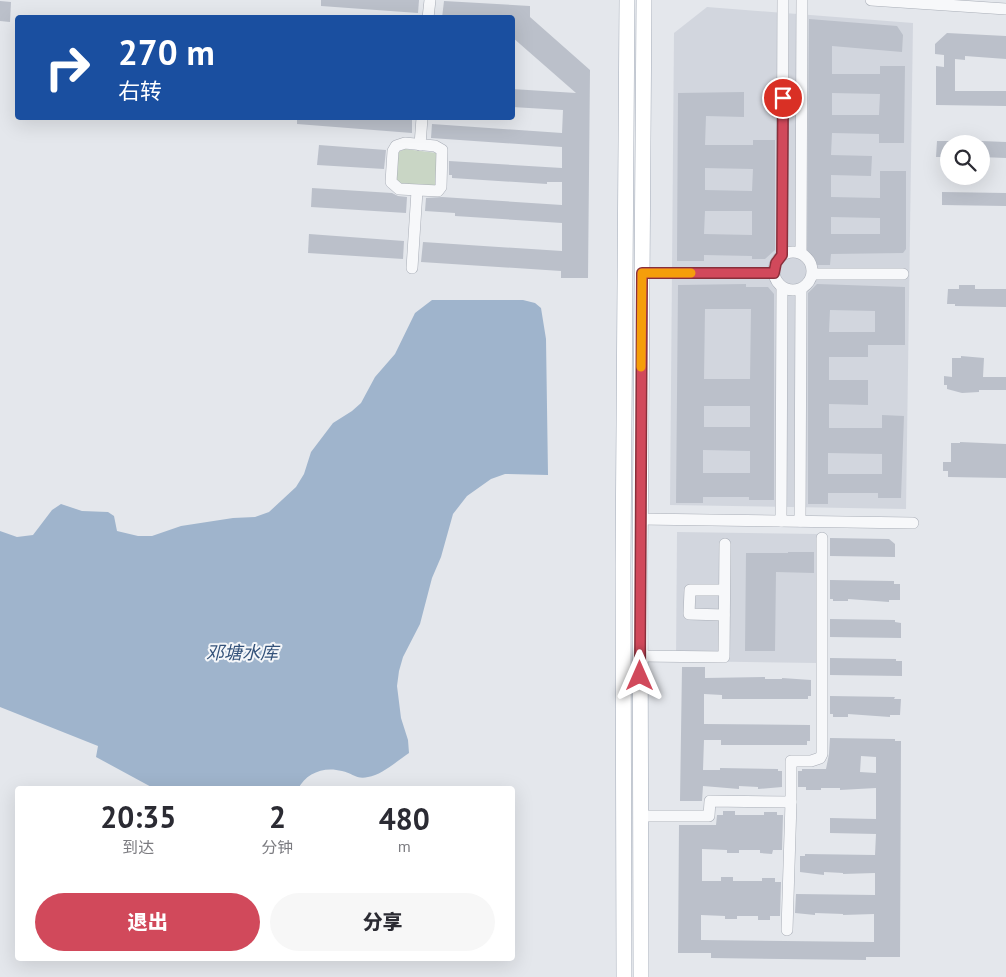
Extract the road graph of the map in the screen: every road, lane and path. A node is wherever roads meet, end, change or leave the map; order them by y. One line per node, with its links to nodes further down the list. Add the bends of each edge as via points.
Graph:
1 (430, 0): 8 (street)
2 (627, 0): 33 (main road)
3 (644, 0): 15 (main road)
4 (783, 0): 13 (street)
5 (802, 0): 12 (street)
6 (871, 0): 7 (street)
7 (1006, 9)
8 (428, 15)
9 (422, 120): 10 (street)
10 (420, 145): 11 (street, via 442,150 441,187 438,192); 11 (street, via 400,144 393,150 391,182 398,189)
11 (417, 191): 14 (street)
12 (801, 253): 13 (street); 17 (street, via 809,259)
13 (782, 255): 16 (street)
14 (412, 268)
15 (642, 273): 16 (street); 21 (main road)
16 (774, 273): 19 (street)
17 (813, 274): 18 (street); 20 (street)
18 (903, 274)
19 (782, 287): 20 (street); 22 (street)
20 (801, 289): 23 (street)
21 (640, 519): 22 (street); 29 (main road)
22 (781, 521): 23 (street)
23 (800, 521): 24 (street)
24 (913, 523)
25 (822, 538): 30 (street, via 822,754 817,760 791,761)
26 (725, 544): 27 (street)
27 (724, 590): 28 (street); 28 (street, via 690,590 689,614)
28 (724, 615): 29 (street, via 724,657)
29 (640, 656): 31 (main road)
30 (791, 802): 31 (street, via 710,801 709,816); 32 (street)
31 (640, 816): 34 (main road)
32 (787, 930)
33 (624, 977)
34 (641, 977)

